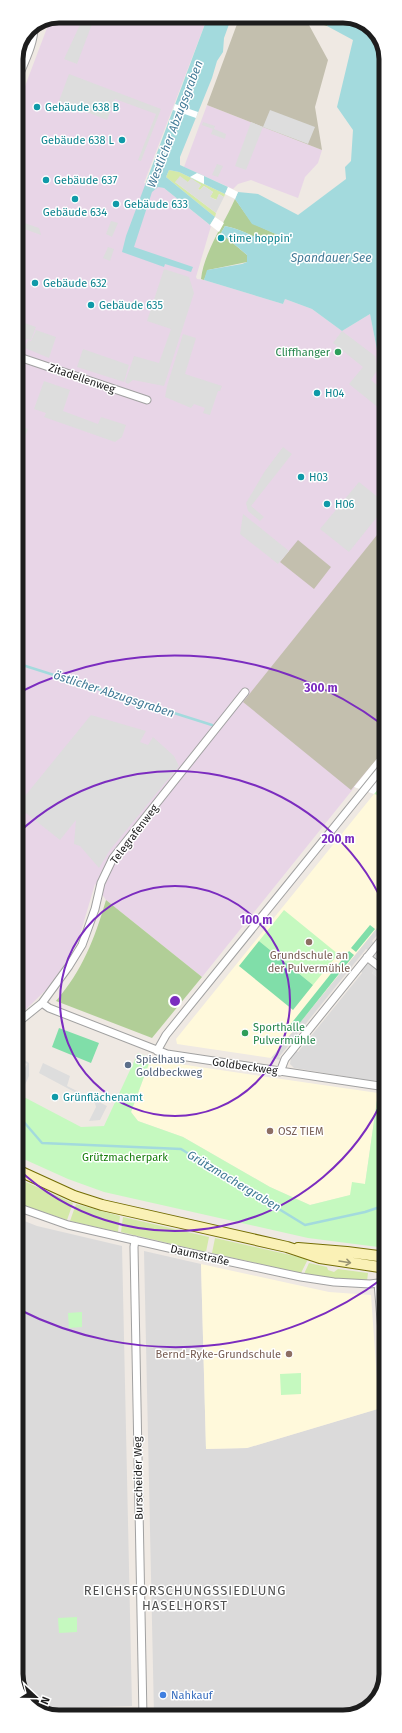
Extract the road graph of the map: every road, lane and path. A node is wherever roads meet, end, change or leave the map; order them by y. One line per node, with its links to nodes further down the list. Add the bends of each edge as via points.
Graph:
1 (33, 33): 2 (street)
2 (23, 65)
3 (23, 358): 4 (street, Zitadellenweg)
4 (147, 400)
5 (245, 692): 10 (street, Telegrafenweg, via 113,858 101,883 82,945 60,981)
6 (379, 772): 12 (street, via 166,1035)
7 (379, 943): 8 (street)
8 (367, 958): 9 (street); 13 (street, via 285,1060)
9 (379, 967)
10 (42, 1003): 11 (street, Telegrafenweg); 12 (street, Goldbeckweg)
11 (23, 1018)
12 (157, 1051): 13 (street, Goldbeckweg)
13 (280, 1072): 14 (street, Goldbeckweg)
14 (379, 1086)
15 (23, 1173): 18 (main road, via 74,1196 102,1204)
16 (23, 1209): 17 (street, Daumstraße, via 59,1222)
17 (135, 1240): 21 (street, Daumstraße, via 334,1282); 23 (street, Burscheider Weg)
18 (286, 1247): 19 (main road); 20 (main road, one-way to 20, via 320,1258)
19 (379, 1256)
20 (379, 1267)
21 (378, 1283): 22 (street)
22 (379, 1295)
23 (143, 1710)

